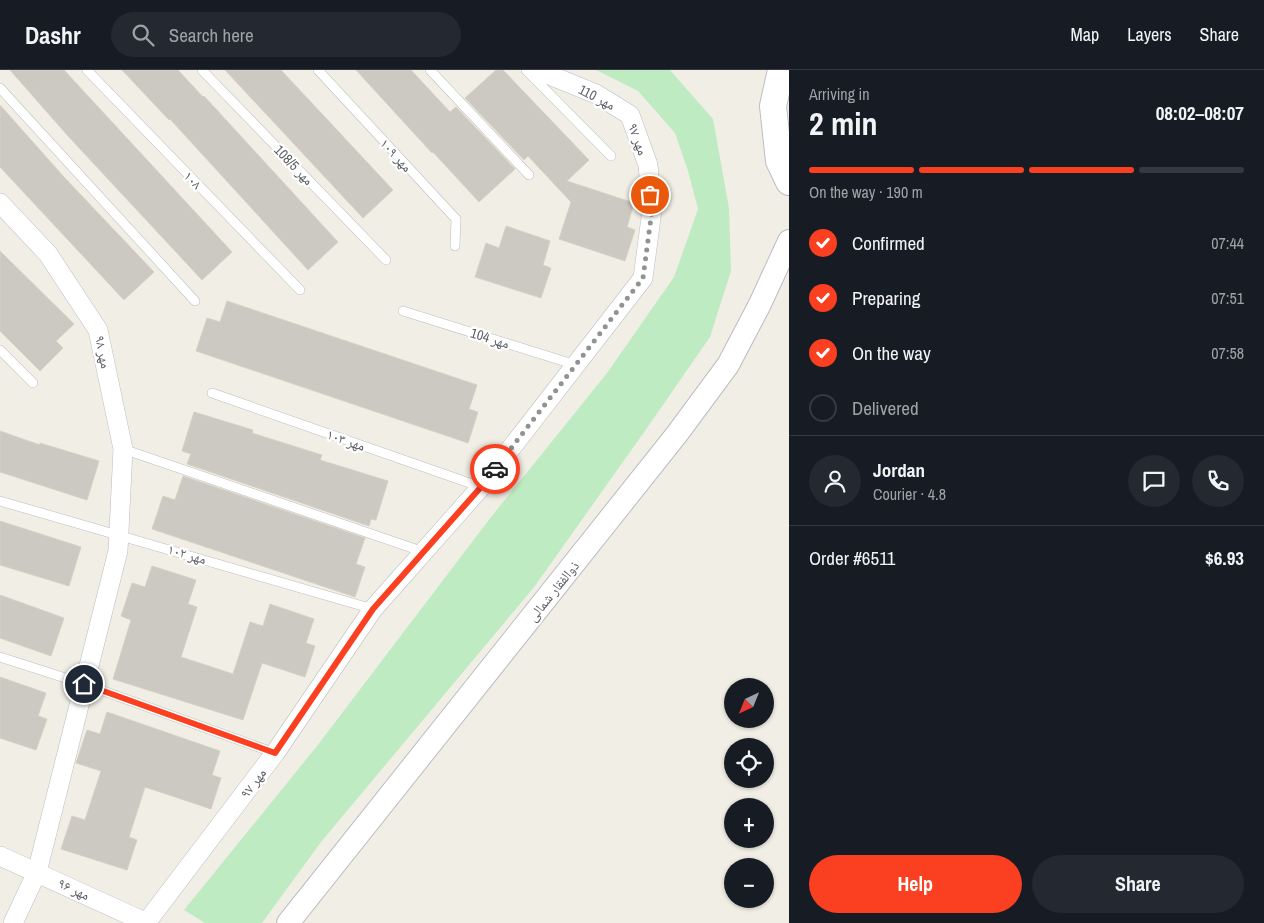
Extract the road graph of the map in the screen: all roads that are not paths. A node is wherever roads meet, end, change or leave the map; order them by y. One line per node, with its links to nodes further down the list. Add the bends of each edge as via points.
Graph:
1 (87, 70): 17 (lane, ۱۰۸)
2 (202, 70): 16 (lane, مهر 108/5)
3 (318, 70): 15 (lane, مهر ۱۰۹, via 456,219)
4 (430, 70): 11 (lane)
5 (526, 70): 10 (lane)
6 (536, 70): 9 (street, مهر 110, via 596,94)
7 (781, 70): 12 (main road, via 773,106 779,161)
8 (0, 88): 18 (lane)
9 (630, 115): 21 (street, مهر ۹۷, via 648,165 652,210 643,278)
10 (611, 156)
11 (529, 175)
12 (789, 182)
13 (0, 203): 24 (street, مهر ۹۸, via 48,254 98,330)
14 (789, 241): 37 (street, ذوالفقار شمالی, via 728,365 678,434)
15 (455, 246)
16 (386, 260)
17 (300, 290)
18 (194, 301)
19 (404, 311): 21 (lane, مهر 104)
20 (0, 350): 22 (lane)
21 (576, 364): 25 (street, مهر ۹۷)
22 (33, 383)
23 (212, 393): 25 (lane, مهر ۱۰۳)
24 (124, 449): 27 (street, مهر ۹۸); 28 (lane)
25 (481, 487): 28 (street, مهر ۹۷)
26 (0, 500): 27 (lane, مهر ۱۰۲)
27 (120, 534): 29 (lane, مهر ۱۰۲); 31 (street, مهر ۹۸)
28 (424, 552): 29 (street, مهر ۹۷)
29 (373, 609): 32 (street, مهر ۹۷)
30 (0, 657): 31 (lane)
31 (84, 684): 32 (lane); 34 (street, مهر ۹۸)
32 (275, 753): 36 (street, مهر ۹۷)
33 (0, 856): 34 (street, مهر ۹۶)
34 (37, 872): 35 (street, مهر ۹۸); 36 (street, مهر ۹۶)
35 (13, 923)
36 (147, 923)
37 (288, 923)

